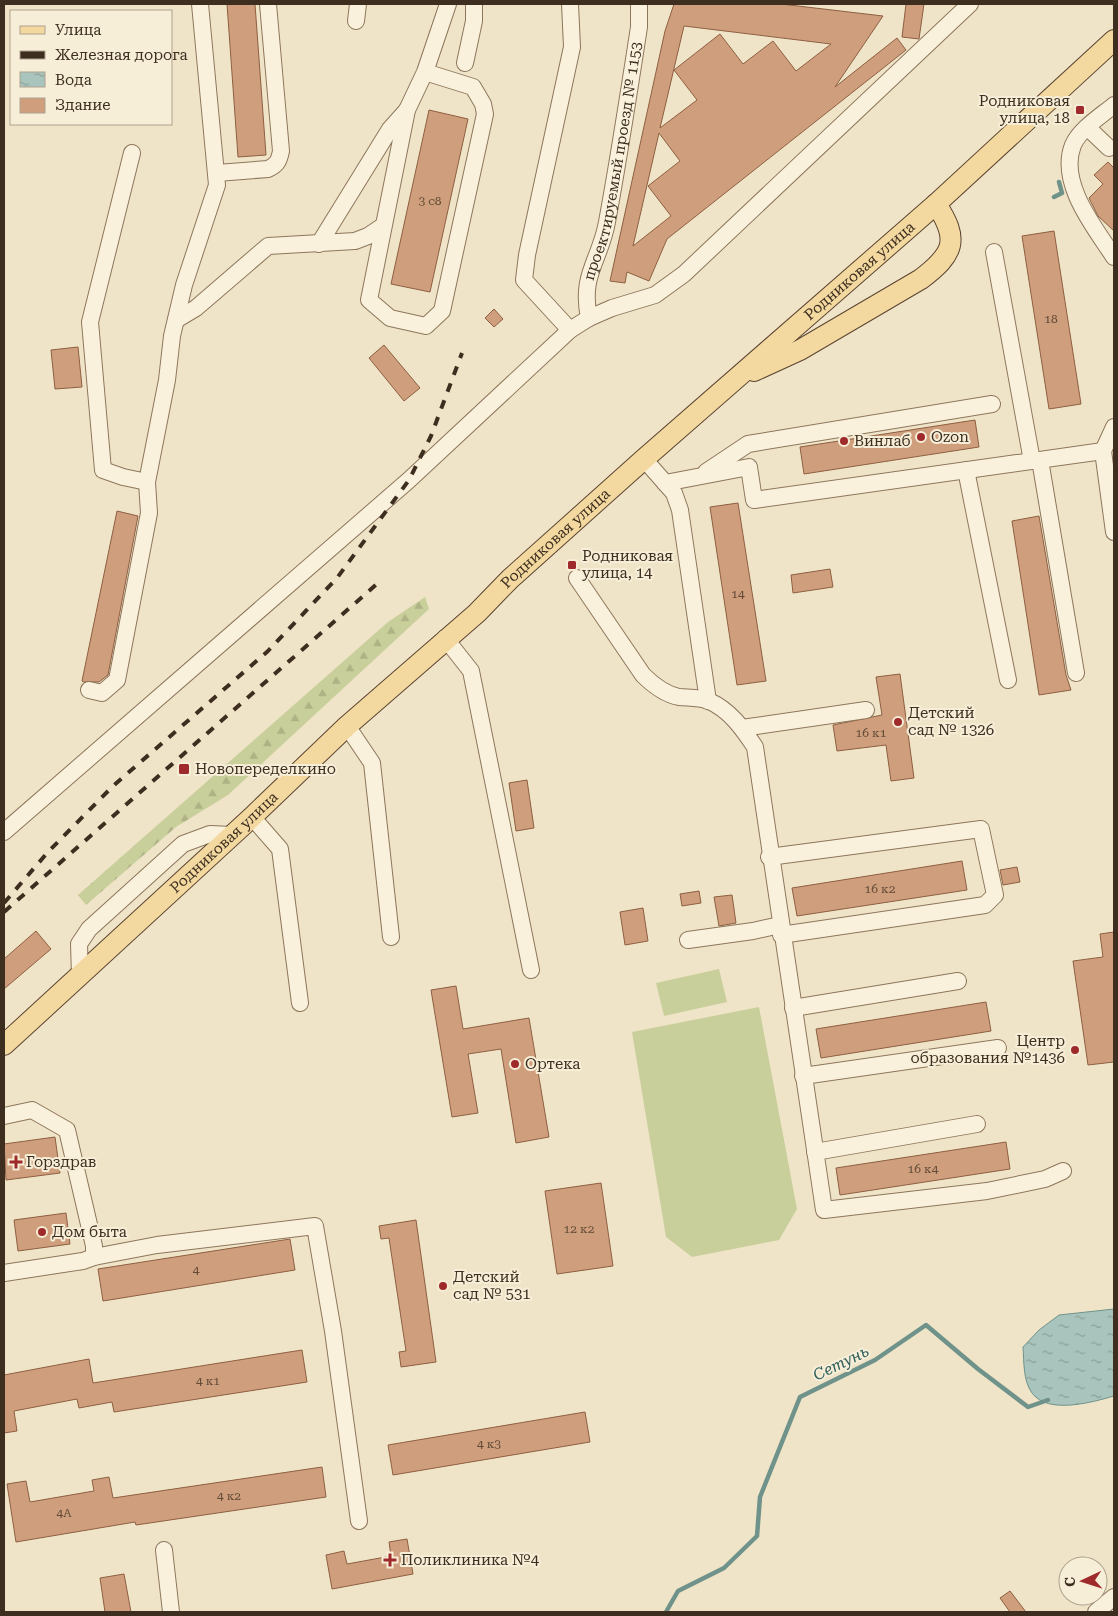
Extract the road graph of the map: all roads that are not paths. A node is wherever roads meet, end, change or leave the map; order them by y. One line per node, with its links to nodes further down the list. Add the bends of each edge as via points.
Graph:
1 (200, 4): 18 (street, via 213,166)
2 (268, 4): 18 (street, via 281,151 279,160 268,168)
3 (358, 4): 9 (street)
4 (448, 4): 12 (street)
5 (474, 4): 11 (street, via 474,22)
6 (570, 4): 26 (street, via 572,47 524,280)
7 (639, 4): 24 (street, проектируемый проезд № 1153, via 639,27 607,225 588,277 585,298)
8 (970, 4): 24 (street, via 684,274 655,295)
9 (356, 22)
10 (1114, 40): 19 (main road, Родниковая улица)
11 (465, 63)
12 (425, 72): 14 (street); 20 (street, via 473,87 485,114 442,311 426,326 390,318 369,300)
13 (1114, 105): 15 (street)
14 (407, 110): 20 (street); 21 (street, via 390,129)
15 (1088, 128): 16 (street); 23 (street, via 1074,145 1070,168 1079,202 1107,236)
16 (1109, 148)
17 (132, 153): 35 (street, via 90,322 103,470)
18 (217, 173): 25 (street, via 214,199 184,285)
19 (936, 204): 27 (main road, Родниковая улица); 27 (main road, via 948,223 951,243 947,256 938,266 800,350)
20 (383, 226): 21 (street, via 354,241)
21 (319, 244): 25 (street, via 268,246 196,308)
22 (994, 252): 32 (street)
23 (1114, 257)
24 (589, 318): 26 (street)
25 (176, 320): 35 (street)
26 (570, 330): 48 (street, via 408,480)
27 (734, 380): 31 (main road, Родниковая улица)
28 (992, 404): 34 (street, via 748,444)
29 (1114, 427): 30 (street)
30 (1102, 451): 32 (street); 37 (street)
31 (644, 459): 36 (street); 39 (main road, Родниковая улица, via 477,613)
32 (1036, 461): 33 (street); 40 (street)
33 (966, 470): 34 (street, via 754,500 750,467); 41 (street)
34 (700, 476): 36 (street)
35 (147, 482): 42 (street, via 149,513 117,680 102,694)
36 (665, 483): 43 (street, via 674,493 680,510)
37 (1114, 532)
38 (577, 578): 43 (street, via 643,675 654,686 678,696)
39 (445, 638): 45 (main road, Родниковая улица); 54 (street, via 471,671)
40 (1076, 673)
41 (1008, 680)
42 (89, 690)
43 (708, 701): 46 (street, via 722,708)
44 (866, 710): 46 (street)
45 (347, 726): 47 (main road, Родниковая улица); 52 (street, via 372,763)
46 (742, 728): 50 (street, via 754,747)
47 (252, 817): 49 (main road, Родниковая улица); 57 (street, via 280,849)
48 (4, 832)
49 (232, 835): 55 (main road, Родниковая улица); 55 (street, via 210,834 183,844 89,929 79,944)
50 (769, 857): 51 (street); 51 (street, via 981,829 995,896 985,905)
51 (781, 930): 53 (street); 58 (street)
52 (391, 937)
53 (688, 940)
54 (531, 970)
55 (80, 976): 59 (main road, Родниковая улица)
56 (958, 981): 58 (street)
57 (300, 1002)
58 (793, 1008): 61 (street)
59 (4, 1045)
60 (998, 1048): 61 (street)
61 (803, 1076): 64 (street)
62 (4, 1116): 66 (street, via 32,1110 68,1130)
63 (977, 1124): 64 (street)
64 (815, 1152): 65 (street, via 824,1210 986,1191 1045,1179)
65 (1063, 1171)
66 (94, 1257): 67 (street); 68 (street, via 315,1226)
67 (4, 1273)
68 (359, 1521)
69 (164, 1550): 71 (street)
70 (1114, 1597): 72 (street)
71 (171, 1612)
72 (1096, 1612)

